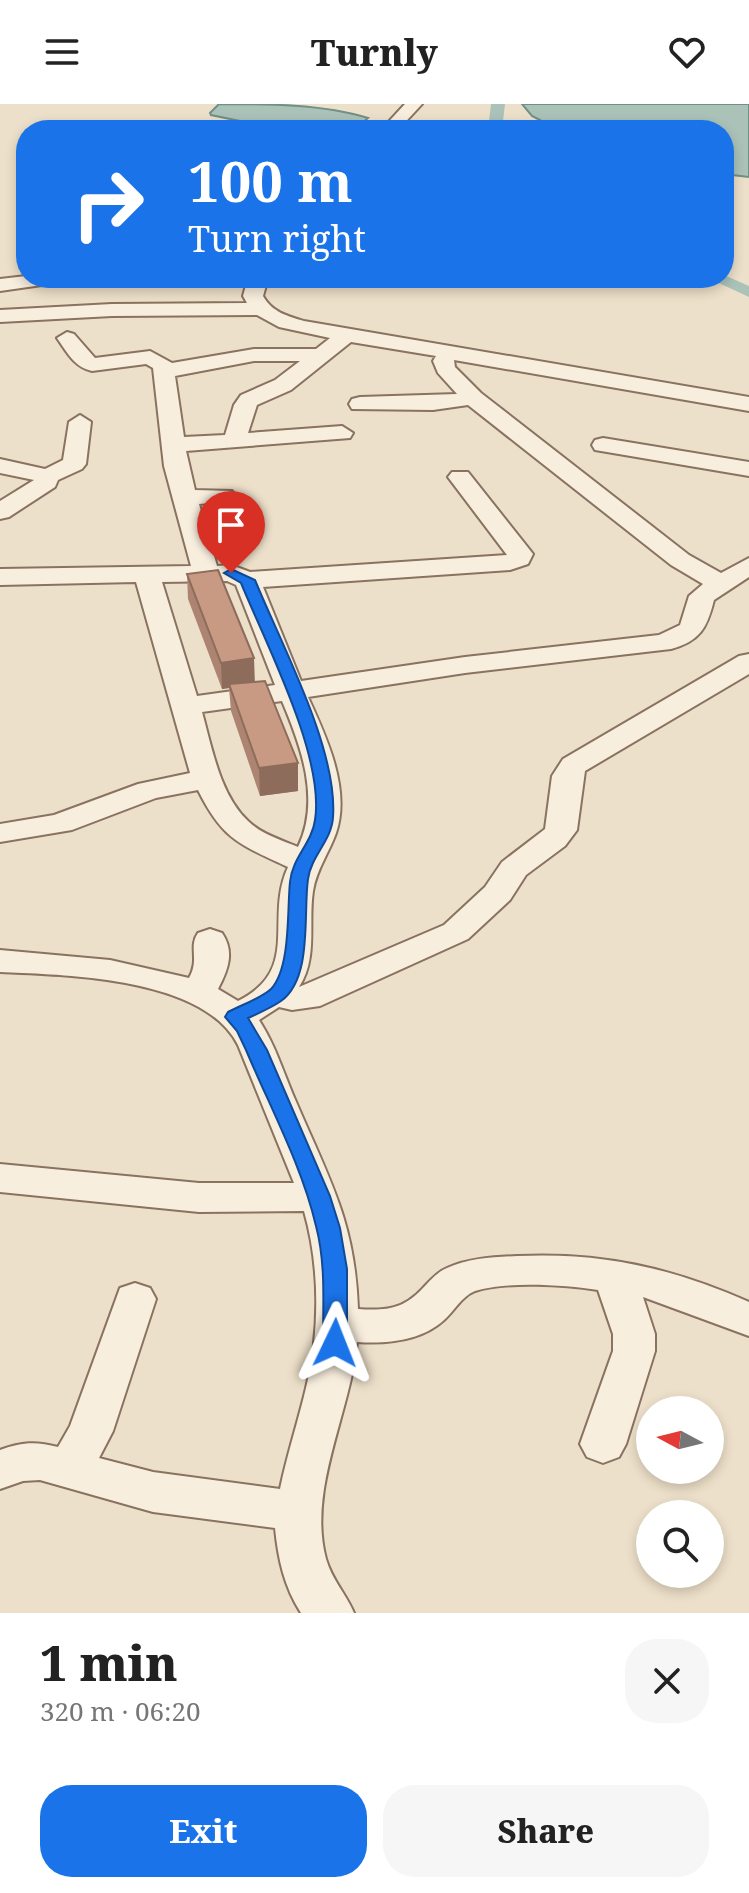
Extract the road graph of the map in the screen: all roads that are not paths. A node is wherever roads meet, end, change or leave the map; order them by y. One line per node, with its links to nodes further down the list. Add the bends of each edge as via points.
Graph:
1 (414, 104): 2 (street)
2 (399, 120)
3 (255, 288): 4 (street)
4 (260, 309): 5 (street); 6 (street, via 278,320)
5 (0, 316)
6 (345, 336): 8 (street); 9 (street)
7 (67, 338): 10 (street, via 92,365 150,357)
8 (448, 353): 11 (street, via 445,369); 13 (street)
9 (320, 355): 10 (street, via 254,355); 16 (street, via 283,385 249,400)
10 (166, 371): 17 (street)
11 (473, 398): 12 (street); 31 (street, via 680,560)
12 (360, 404)
13 (749, 404)
14 (80, 422): 21 (street, via 74,464)
15 (342, 433): 16 (street)
16 (234, 441): 17 (street)
17 (174, 445): 24 (street)
18 (603, 445): 20 (street)
19 (0, 466): 21 (street)
20 (749, 469)
21 (46, 477): 25 (street, via 44,486)
22 (460, 477): 30 (street, via 519,559)
23 (224, 496): 24 (street)
24 (183, 498): 27 (street)
25 (0, 512)
26 (749, 566): 31 (street)
27 (206, 573): 28 (street); 30 (street, via 231,573)
28 (147, 576): 29 (street); 34 (street)
29 (0, 577)
30 (247, 580): 33 (street)
31 (721, 583): 33 (street, via 702,596 695,627 681,638)
32 (749, 662): 41 (street, via 574,765 567,776 561,830 519,863 498,893 456,932 308,998)
33 (292, 691): 34 (street); 37 (street, via 317,749 324,781 325,818)
34 (187, 706): 35 (street)
35 (207, 779): 36 (street, via 149,790 61,823); 37 (street, via 238,829)
36 (0, 833)
37 (304, 862): 41 (street, via 296,894 292,963)
38 (210, 940): 40 (street, via 213,966)
39 (0, 961): 40 (street, via 90,969)
40 (198, 993): 42 (street)
41 (276, 995): 42 (street)
42 (235, 1017): 44 (street, via 257,1050)
43 (0, 1178): 44 (street, via 219,1200)
44 (319, 1196): 48 (street, via 335,1269)
45 (614, 1274): 47 (street, via 654,1282); 48 (street, via 559,1270 474,1275 457,1281 409,1322 388,1327); 49 (street, via 634,1334 634,1351)
46 (135, 1299): 50 (street, via 91,1431)
47 (749, 1320)
48 (337, 1324): 52 (street, via 325,1403)
49 (603, 1444)
50 (70, 1467): 51 (street, via 40,1461); 52 (street, via 153,1492)
51 (0, 1470)
52 (298, 1511): 53 (street, via 300,1550 310,1585)
53 (330, 1613)

